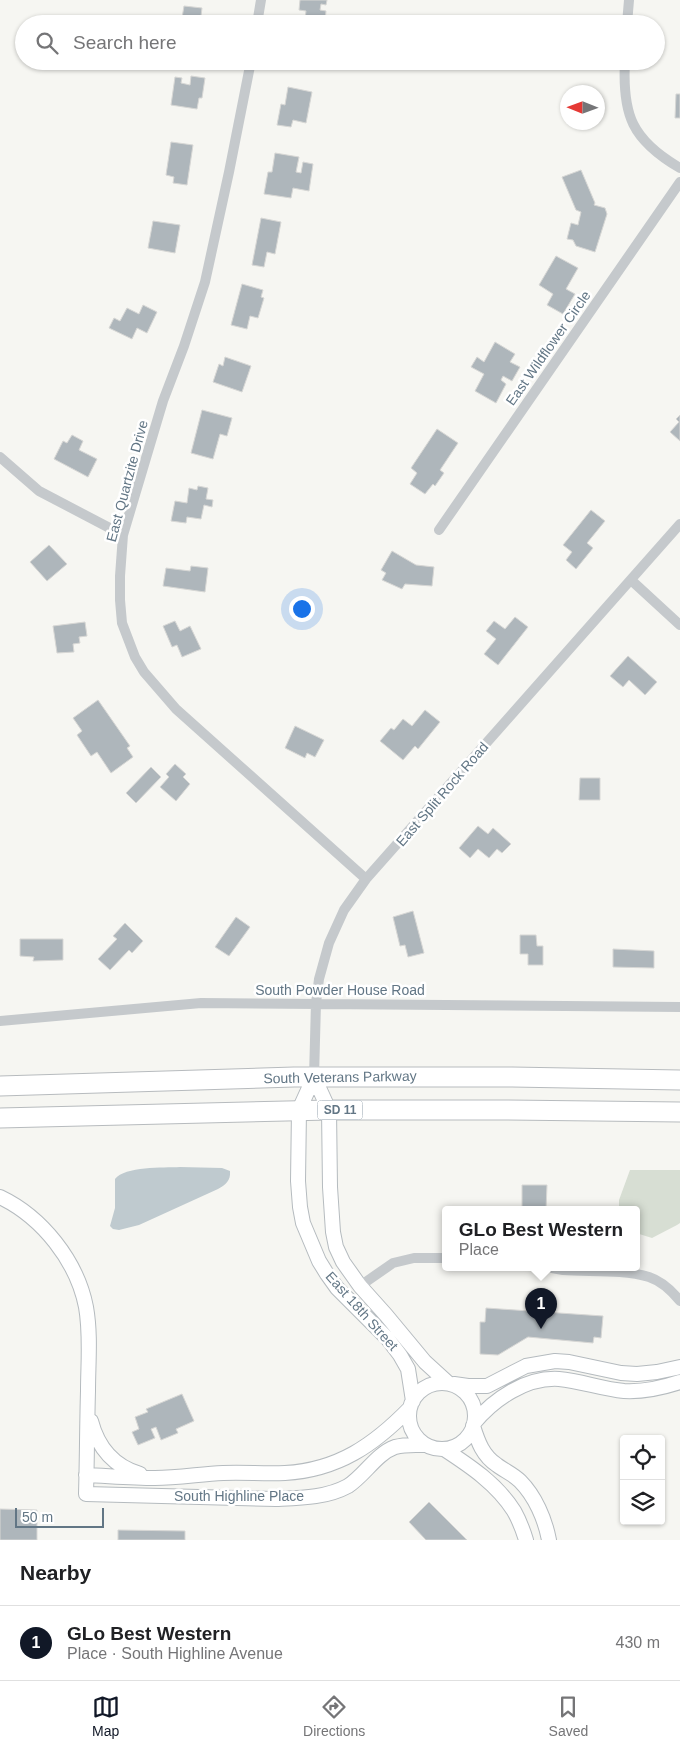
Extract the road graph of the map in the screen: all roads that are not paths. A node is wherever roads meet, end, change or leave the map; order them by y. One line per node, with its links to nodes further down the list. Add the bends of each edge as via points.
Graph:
1 (261, 0): 3 (street)
2 (629, 0): 4 (street)
3 (258, 15)
4 (628, 15)
5 (249, 70): 12 (street, East Quartzite Drive, via 205,282)
6 (625, 70): 7 (street, via 625,97 642,139 662,158)
7 (680, 168)
8 (680, 182): 11 (street, East Wildflower Circle)
9 (0, 457): 12 (street, via 39,491)
10 (680, 524): 13 (street, East Split Rock Road)
11 (439, 530)
12 (123, 535): 15 (street, East Quartzite Drive, via 120,576 122,624 144,672 176,709)
13 (631, 580): 14 (street); 15 (street, East Split Rock Road)
14 (680, 625)
15 (366, 879): 16 (street, East Split Rock Road, via 344,910 329,943)
16 (316, 1003): 17 (street, South Powder House Road); 18 (street, South Powder House Road, via 201,1003); 19 (street, East Split Rock Road)
17 (680, 1007)
18 (0, 1021)
19 (314, 1077): 20 (highway, South Veterans Parkway); 21 (highway, South Veterans Parkway); 22 (street, East 18th Street); 23 (street, East Split Rock Road)
20 (680, 1080)
21 (0, 1086)
22 (299, 1110): 23 (highway, SD 11); 25 (highway, SD 11); 35 (street, East 18th Street, via 299,1196 309,1240 337,1288 400,1355 408,1369)
23 (329, 1110): 24 (highway, SD 11); 29 (street, East 18th Street, via 333,1232 343,1262)
24 (680, 1112)
25 (0, 1118)
26 (0, 1197): 34 (street, South Highline Place, via 45,1230 76,1277 88,1321)
27 (442, 1258): 29 (street, via 414,1258 393,1263)
28 (580, 1271): 30 (street, via 650,1278)
29 (360, 1286): 33 (street, East 18th Street, via 425,1362)
30 (680, 1300)
31 (680, 1368): 33 (street, via 637,1374 556,1361 526,1366 487,1386)
32 (680, 1382): 36 (street, via 625,1391 557,1379 538,1382 495,1402)
33 (451, 1384): 35 (street, via 436,1383 426,1387); 36 (street, East 18th Street, via 468,1395 476,1414)
34 (88, 1400): 39 (street, South Highline Place); 40 (street, via 96,1435 107,1454 131,1472)
35 (411, 1405): 37 (street, East 18th Street, via 411,1426); 40 (street, South Highline Place, via 391,1427 368,1444 325,1467 303,1472)
36 (474, 1425): 38 (street, via 461,1444); 42 (street, East 18th Street, via 487,1457 527,1489)
37 (426, 1445): 38 (street); 39 (street, South Highline Place, via 396,1446 346,1487 311,1496 276,1499 86,1494)
38 (444, 1450): 41 (street, via 492,1484 514,1511)
39 (86, 1475): 40 (street, South Highline Place)
40 (155, 1478)
41 (526, 1540)
42 (549, 1540)

